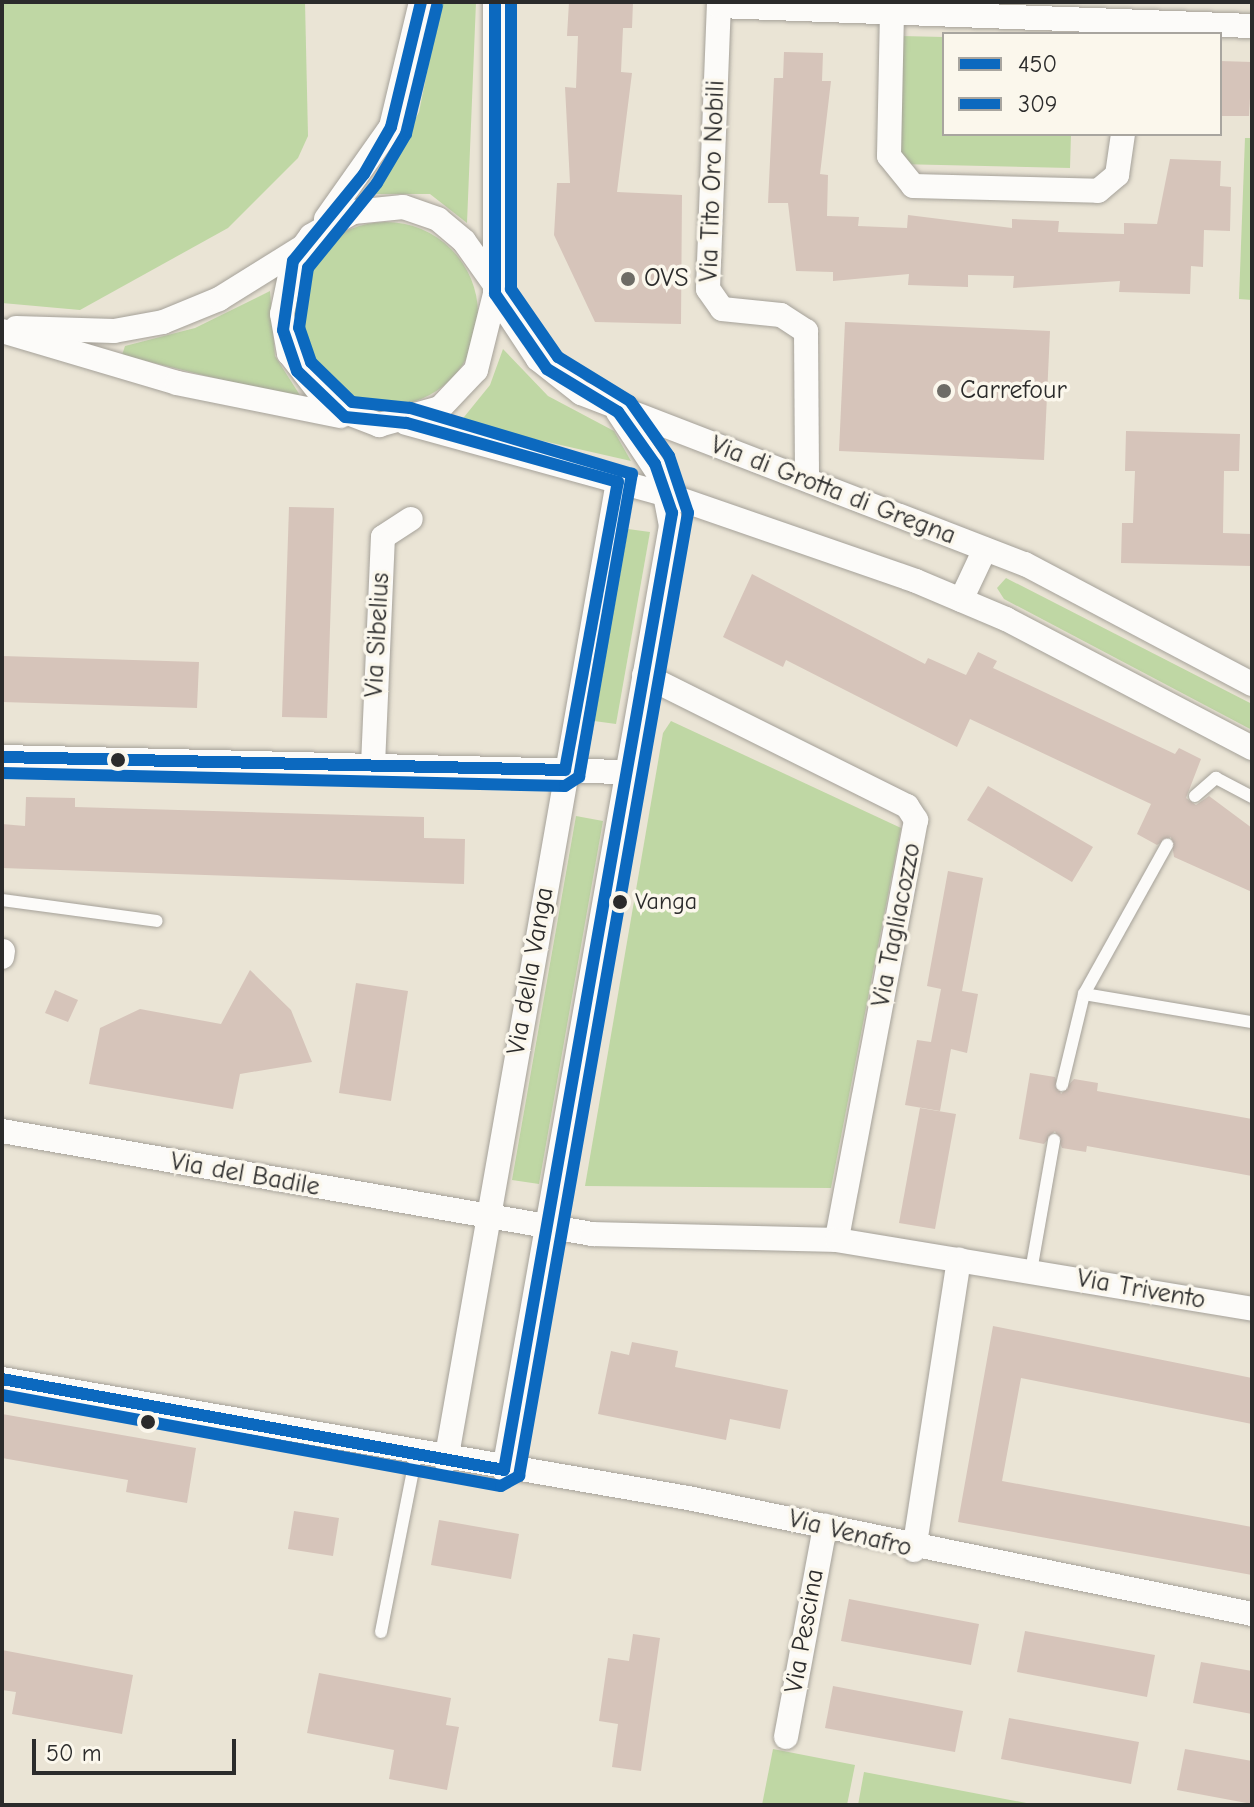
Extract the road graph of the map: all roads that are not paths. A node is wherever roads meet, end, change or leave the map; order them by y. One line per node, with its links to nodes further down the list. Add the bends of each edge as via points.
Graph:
1 (421, 2): 8 (street, via 391,127 364,174)
2 (495, 2): 9 (street)
3 (719, 4): 4 (street); 14 (street, Via Tito Oro Nobili, via 708,289 722,309 781,315 806,331)
4 (892, 12): 6 (street); 7 (street, via 889,156 913,186 1098,191 1117,175)
5 (1252, 26): 6 (street)
6 (1125, 28)
7 (1123, 136)
8 (306, 242): 9 (street, via 353,212 403,207 452,230); 10 (street, via 219,299 163,322 114,331); 12 (street, via 283,297 285,342 303,378)
9 (494, 288): 11 (street, Via di Grotta di Gregna, via 547,369); 13 (street, via 486,347 468,382)
10 (2, 329): 12 (street, via 177,383)
11 (618, 412): 14 (street, Via di Grotta di Gregna); 16 (street)
12 (345, 417): 13 (street)
13 (406, 423): 15 (street, Via di Grotta di Gregna)
14 (807, 478): 18 (street, Via di Grotta di Gregna)
15 (618, 482): 16 (street, Via di Grotta di Gregna); 25 (street, Via della Vanga)
16 (668, 495): 19 (street, Via di Grotta di Gregna); 20 (street, via 671,526)
17 (411, 519): 24 (street, Via Sibelius, via 383,537)
18 (985, 549): 19 (street, Via di Grotta di Gregna); 21 (street, Via di Grotta di Gregna)
19 (961, 600): 22 (street, Via di Grotta di Gregna)
20 (644, 675): 26 (street); 40 (street, Via Tagliacozzo, via 907,806 916,820)
21 (1252, 684)
22 (1252, 748)
23 (2, 757): 24 (street)
24 (373, 765): 25 (street)
25 (565, 770): 26 (street); 37 (street, Via della Vanga)
26 (626, 772): 38 (street)
27 (1195, 796): 28 (lane, via 1216,778)
28 (1252, 797)
29 (1167, 845): 32 (lane)
30 (2, 900): 31 (lane)
31 (157, 921)
32 (1084, 994): 33 (lane); 34 (lane)
33 (1252, 1022)
34 (1062, 1085)
35 (2, 1131): 37 (street, Via del Badile)
36 (1054, 1140): 42 (lane)
37 (489, 1218): 38 (street, Via del Badile); 46 (street, Via della Vanga)
38 (548, 1227): 39 (street, Via del Badile, via 612,1237); 47 (street)
39 (758, 1239): 40 (street, Via Trivento)
40 (837, 1240): 41 (street, Via Trivento)
41 (959, 1259): 42 (street, Via Trivento); 49 (street)
42 (1031, 1271): 43 (street, Via Trivento)
43 (1252, 1309)
44 (2, 1379): 45 (street, Via Venafro)
45 (416, 1456): 46 (street, Via Venafro); 51 (lane)
46 (446, 1461): 47 (street, Via Venafro)
47 (504, 1470): 48 (street, Via Venafro)
48 (825, 1526): 49 (street, Via Venafro); 52 (street, Via Pescina)
49 (914, 1550): 50 (street, Via Venafro)
50 (1252, 1614)
51 (381, 1632)
52 (786, 1737)

